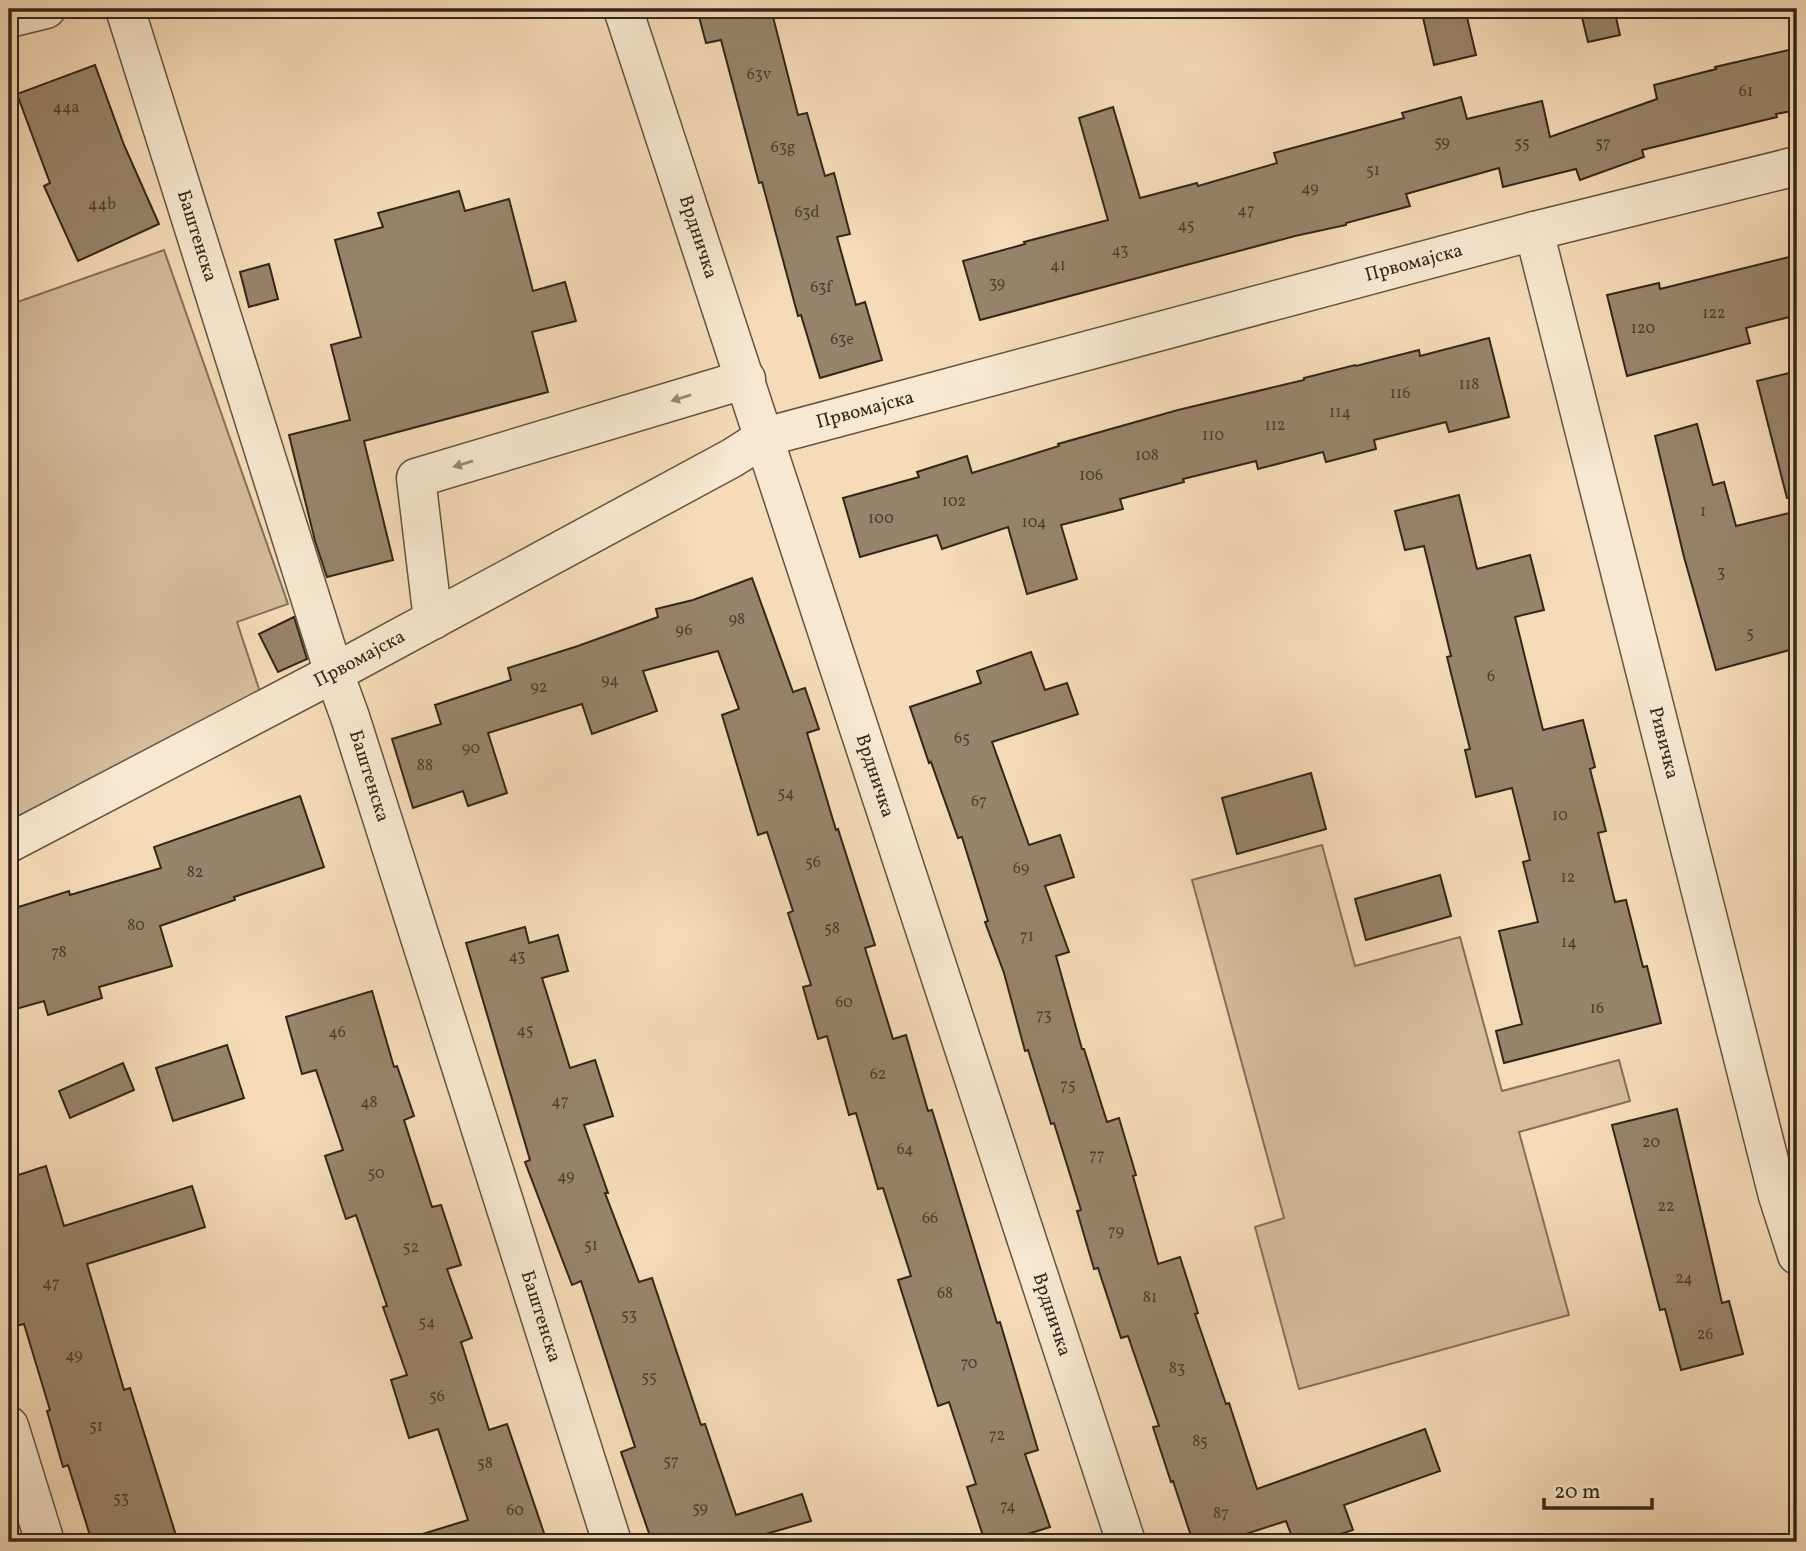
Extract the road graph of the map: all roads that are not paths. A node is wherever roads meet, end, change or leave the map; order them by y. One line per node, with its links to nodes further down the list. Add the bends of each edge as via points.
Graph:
1 (46, 9): 4 (street)
2 (125, 9): 10 (street, Баштенска)
3 (623, 9): 7 (street, Врдничка)
4 (9, 18)
5 (1797, 166): 6 (street, Првомајска)
6 (1534, 231): 8 (street, Првомајска); 12 (street, Ривичка)
7 (746, 379): 8 (street, Врдничка); 9 (street, one-way to 9, via 415,478)
8 (765, 437): 9 (street, Првомајска); 16 (street, Врдничка)
9 (433, 620): 10 (street, Првомајска)
10 (334, 673): 11 (street, Првомајска); 15 (street, Баштенска)
11 (9, 843)
12 (1797, 1255)
13 (9, 1426): 14 (street)
14 (45, 1542)
15 (612, 1542)
16 (1126, 1542)

